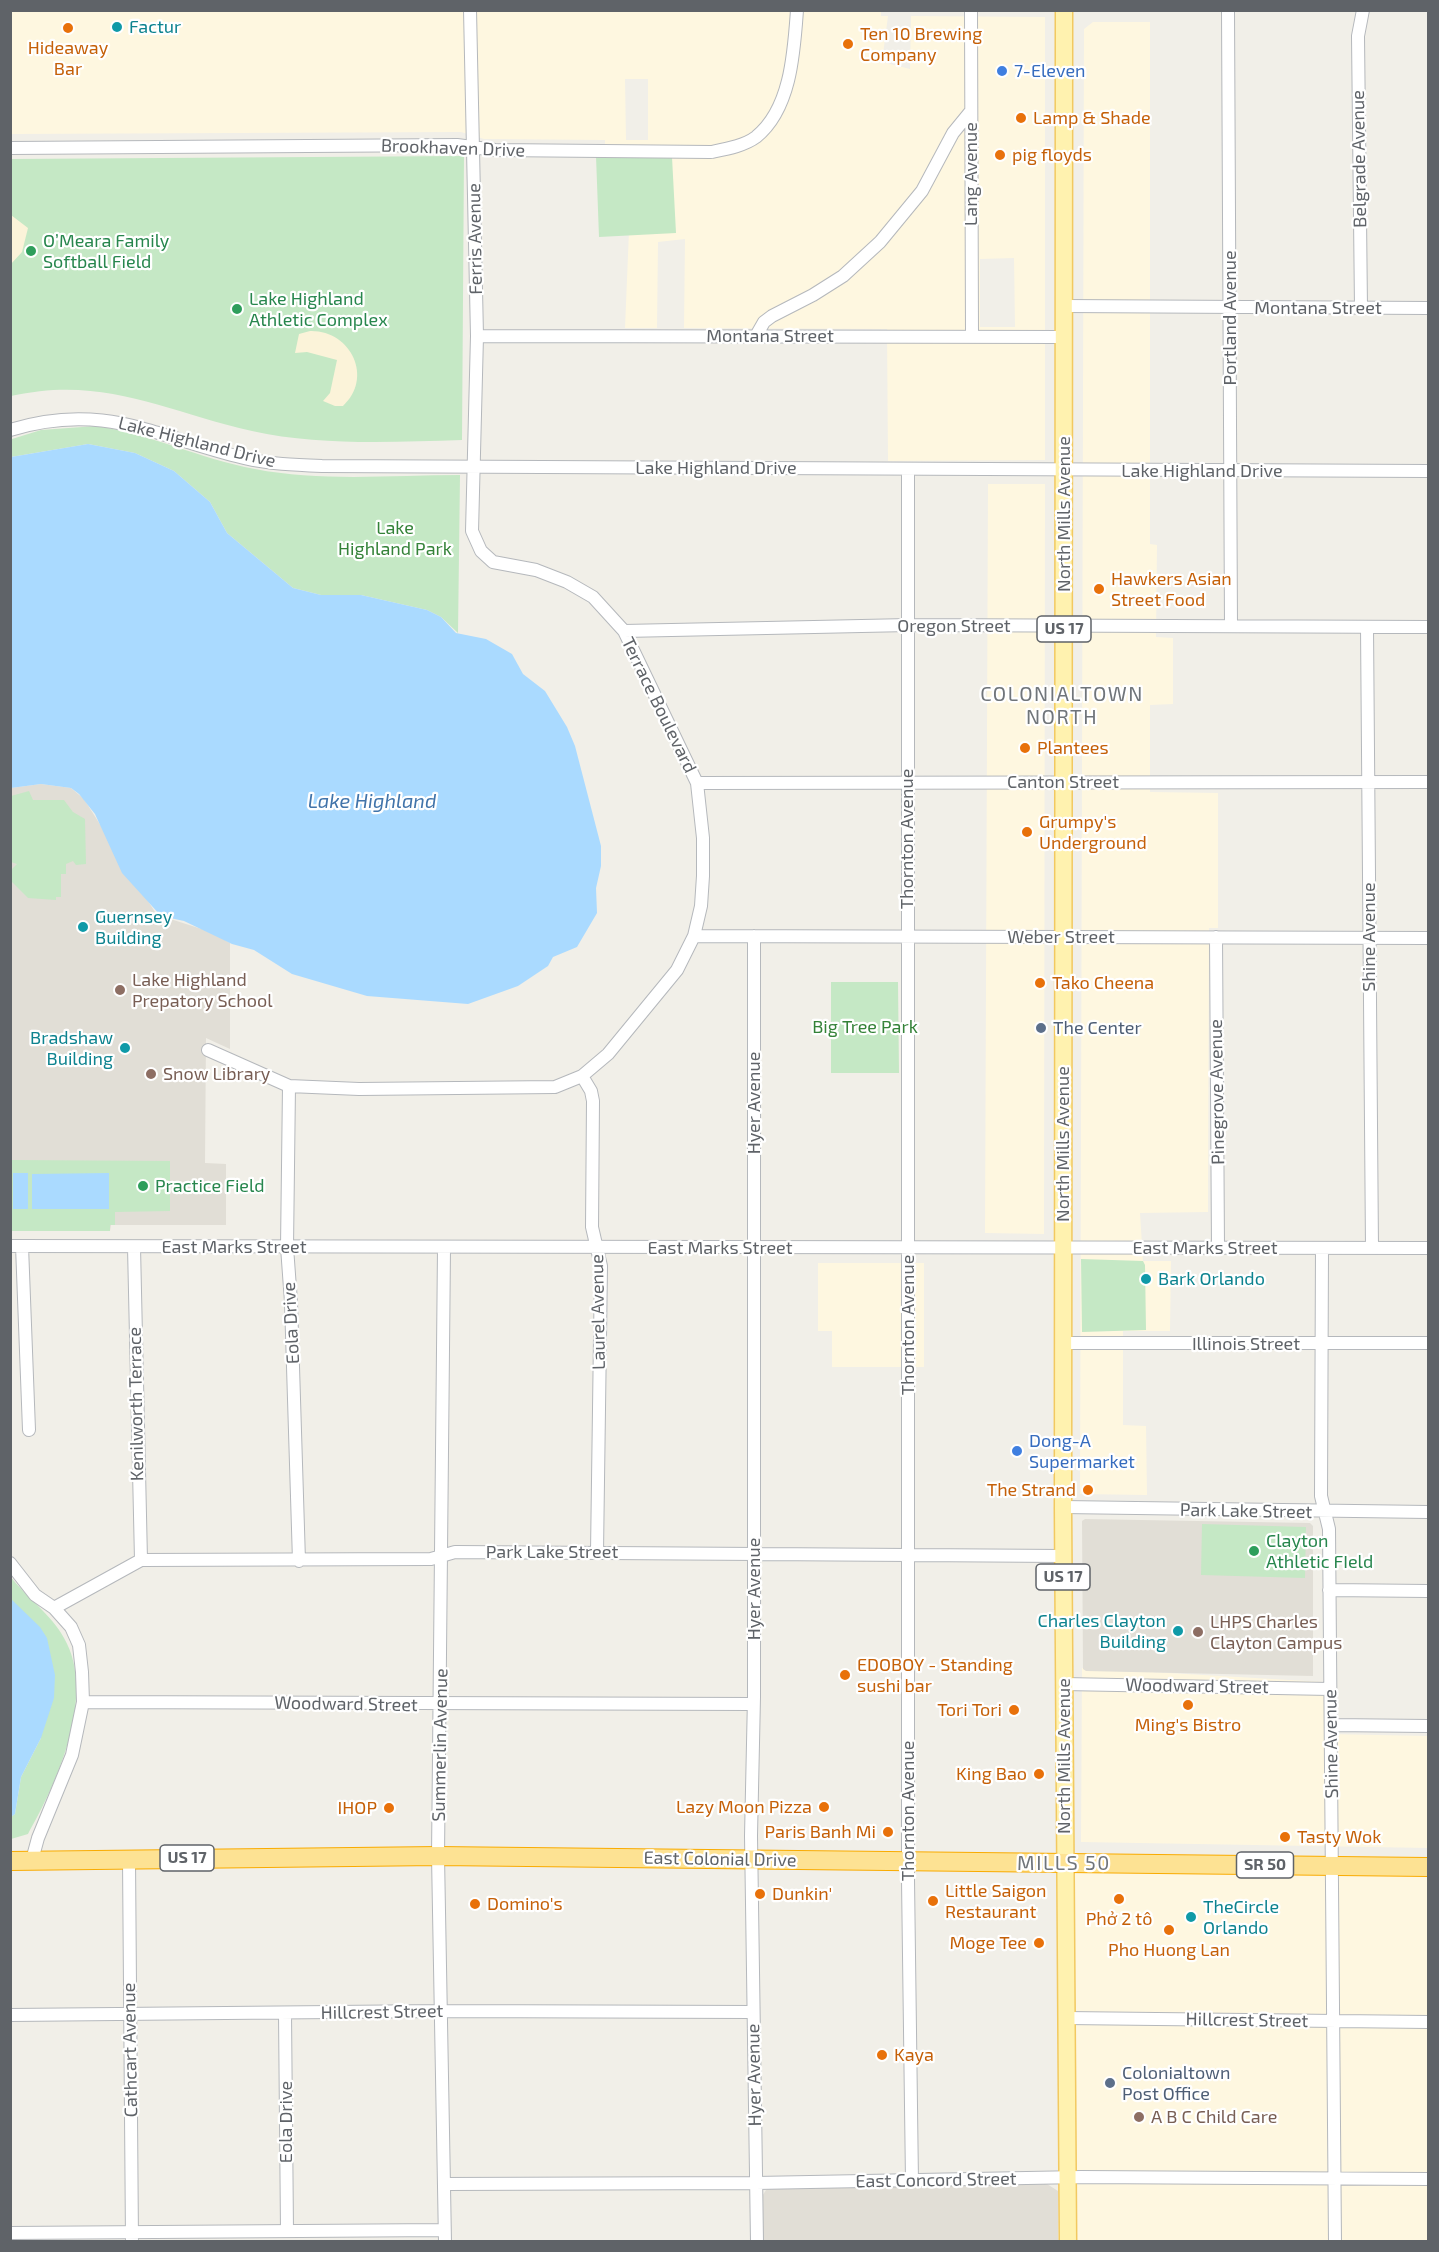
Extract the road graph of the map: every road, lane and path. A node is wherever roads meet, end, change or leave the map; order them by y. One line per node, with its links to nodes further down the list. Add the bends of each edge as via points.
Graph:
1 (470, 10): 9 (street, Ferris Avenue)
2 (797, 10): 9 (street, Brookhaven Drive, via 781,105 755,138 732,148 701,152)
3 (971, 10): 7 (street, Lang Avenue)
4 (1064, 10): 10 (main road, North Mills Avenue / US 17)
5 (1228, 10): 11 (street, Portland Avenue)
6 (1363, 10): 12 (street, Belgrade Avenue, via 1358,36)
7 (970, 111): 15 (street, via 953,133 922,191 880,242 843,276 764,322); 16 (street, Lang Avenue)
8 (10, 148): 9 (street, Brookhaven Drive)
9 (474, 148): 14 (street, Ferris Avenue)
10 (1064, 306): 11 (street, Montana Street); 17 (main road, North Mills Avenue / US 17)
11 (1230, 308): 12 (street, Montana Street); 21 (street, Portland Avenue)
12 (1361, 308): 13 (street, Montana Street)
13 (1428, 308)
14 (477, 336): 15 (street, Montana Street); 19 (street, Ferris Avenue)
15 (756, 336): 16 (street, Montana Street)
16 (972, 337): 17 (street, Montana Street)
17 (1064, 337): 22 (main road, North Mills Avenue / US 17)
18 (10, 430): 19 (street, Lake Highland Drive, via 68,418 105,419 264,462)
19 (475, 467): 20 (street, Lake Highland Drive); 29 (street, Terrace Boulevard, via 472,531 481,551 493,562 536,570 567,582 593,597)
20 (908, 470): 22 (street, Lake Highland Drive); 24 (street, Thornton Avenue)
21 (1231, 470): 22 (street, Lake Highland Drive); 23 (street, Lake Highland Drive); 25 (street, Portland Avenue)
22 (1064, 471): 26 (main road, North Mills Avenue / US 17)
23 (1428, 471)
24 (909, 625): 26 (street, Oregon Street); 29 (street, Oregon Street); 30 (street, Thornton Avenue)
25 (1231, 626): 26 (street, Oregon Street); 27 (street, Oregon Street)
26 (1064, 627): 31 (main road, North Mills Avenue / US 17)
27 (1367, 627): 28 (street, Oregon Street); 32 (street, Shine Avenue)
28 (1428, 627)
29 (624, 631): 34 (street, Terrace Boulevard)
30 (907, 782): 31 (street, Canton Street); 34 (street, Canton Street); 39 (street, Thornton Avenue)
31 (1064, 782): 32 (street, Canton Street); 37 (main road, North Mills Avenue / US 17)
32 (1369, 782): 33 (street, Canton Street); 40 (street, Shine Avenue)
33 (1428, 782)
34 (697, 783): 35 (street, Terrace Boulevard, via 703,876)
35 (694, 936): 36 (street, Weber Street); 43 (street, Terrace Boulevard, via 677,970 658,995 608,1054)
36 (754, 936): 39 (street, Weber Street); 50 (street, Hyer Avenue)
37 (1064, 936): 38 (street, Weber Street); 39 (street, Weber Street); 52 (main road, North Mills Avenue / US 17)
38 (1215, 937): 40 (street, Weber Street); 53 (street, Pinegrove Avenue)
39 (908, 938): 51 (street, Thornton Avenue)
40 (1369, 938): 41 (street, Weber Street); 55 (street, Shine Avenue)
41 (1428, 938)
42 (208, 1050): 44 (street, Terrace Boulevard)
43 (582, 1076): 44 (street, Terrace Boulevard, via 555,1087); 48 (street, Laurel Avenue, via 593,1101 592,1227)
44 (289, 1086): 47 (street, Eola Drive)
45 (16, 1246): 46 (street, East Marks Street); 60 (street)
46 (134, 1247): 47 (street, East Marks Street); 69 (street, Kenilworth Terrace)
47 (287, 1247): 49 (street, East Marks Street); 70 (street, Eola Drive)
48 (597, 1247): 49 (street, East Marks Street); 50 (street, East Marks Street); 64 (street, Laurel Avenue, via 601,1266)
49 (444, 1248): 67 (street, Summerlin Avenue)
50 (753, 1248): 51 (street, East Marks Street); 65 (street, Hyer Avenue)
51 (908, 1248): 52 (street, East Marks Street); 66 (street, Thornton Avenue)
52 (1063, 1248): 53 (street, East Marks Street); 57 (main road, North Mills Avenue / US 17)
53 (1218, 1248): 54 (street, East Marks Street)
54 (1322, 1248): 55 (street, East Marks Street); 59 (street, Shine Avenue)
55 (1372, 1248): 56 (street, East Marks Street)
56 (1428, 1248)
57 (1063, 1343): 59 (street, Illinois Street); 61 (main road, North Mills Avenue / US 17)
58 (1428, 1343): 59 (street, Illinois Street)
59 (1323, 1344): 62 (street, Shine Avenue)
60 (29, 1430)
61 (1063, 1507): 62 (street, Park Lake Street); 68 (main road, North Mills Avenue / US 17)
62 (1324, 1512): 63 (street, Park Lake Street); 72 (street, Shine Avenue, via 1329,1528)
63 (1428, 1512)
64 (597, 1552): 65 (street, Park Lake Street); 67 (street, Park Lake Street)
65 (754, 1553): 66 (street, Park Lake Street); 78 (street, Hyer Avenue)
66 (908, 1553): 68 (street, Park Lake Street); 87 (street, Thornton Avenue)
67 (443, 1555): 70 (street, Park Lake Street, via 431,1559); 79 (street, Summerlin Avenue)
68 (1063, 1556): 75 (main road, North Mills Avenue / US 17)
69 (141, 1560): 70 (street, Park Lake Street); 74 (street, Park Lake Street)
70 (299, 1561)
71 (10, 1563): 74 (street, via 35,1595)
72 (1329, 1590): 73 (street); 76 (street, Shine Avenue)
73 (1428, 1591)
74 (54, 1608): 77 (street, via 71,1627 79,1645)
75 (1064, 1684): 76 (street, Woodward Street); 88 (main road, North Mills Avenue / US 17)
76 (1330, 1689): 80 (street, Shine Avenue)
77 (82, 1702): 79 (street, Woodward Street); 85 (street, via 72,1755)
78 (753, 1704): 79 (street, Woodward Street); 84 (street, Hyer Avenue)
79 (441, 1705): 82 (street, Summerlin Avenue)
80 (1330, 1725): 81 (street); 89 (street, Shine Avenue)
81 (1428, 1726)
82 (438, 1856): 83 (highway, East Colonial Drive / US 17); 84 (highway, East Colonial Drive / US 17); 91 (street, Summerlin Avenue)
83 (129, 1859): 85 (highway, East Colonial Drive / US 17); 94 (street, Cathcart Avenue)
84 (751, 1859): 87 (highway, East Colonial Drive / US 17); 92 (street, Hyer Avenue)
85 (32, 1860): 86 (highway, East Colonial Drive / US 17)
86 (10, 1861)
87 (908, 1861): 88 (highway, East Colonial Drive / US 17); 102 (street, Thornton Avenue)
88 (1064, 1864): 89 (highway, East Colonial Drive / SR 50); 96 (main road, North Mills Avenue)
89 (1333, 1866): 90 (highway, East Colonial Drive / SR 50); 97 (street, Shine Avenue)
90 (1428, 1867)
91 (441, 2011): 92 (street, Hillcrest Street); 93 (street, Hillcrest Street); 104 (street, Summerlin Avenue)
92 (753, 2012): 103 (street, Hyer Avenue)
93 (285, 2013): 94 (street, Hillcrest Street); 105 (street, Eola Drive)
94 (129, 2014): 95 (street, Hillcrest Street); 108 (street, Cathcart Avenue)
95 (10, 2015)
96 (1066, 2018): 97 (street, Hillcrest Street); 99 (main road, North Mills Avenue)
97 (1333, 2022): 98 (street, Hillcrest Street); 100 (street, Shine Avenue)
98 (1428, 2022)
99 (1068, 2178): 100 (street, East Concord Street); 102 (street, East Concord Street); 110 (main road, North Mills Avenue)
100 (1334, 2178): 101 (street, East Concord Street); 111 (street, Shine Avenue)
101 (1428, 2178)
102 (912, 2181): 103 (street, East Concord Street)
103 (756, 2183): 104 (street, East Concord Street); 109 (street, Hyer Avenue)
104 (444, 2184): 107 (street, Summerlin Avenue)
105 (287, 2231): 107 (street); 108 (street)
106 (10, 2233): 108 (street)
107 (445, 2236)
108 (132, 2237)
109 (756, 2241)
110 (1068, 2241)
111 (1335, 2241)

